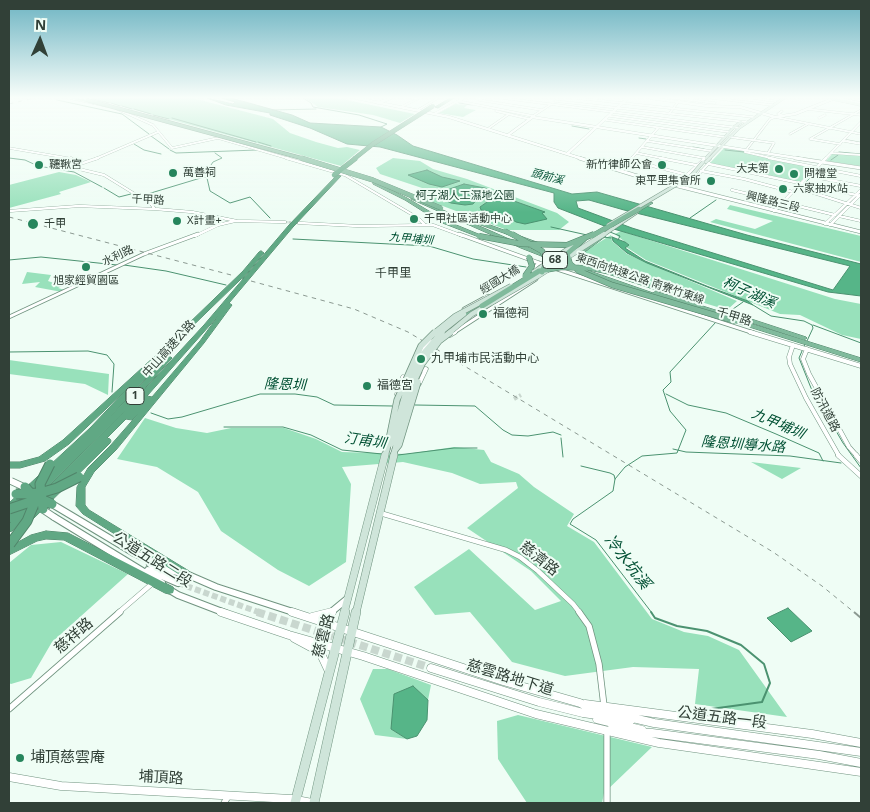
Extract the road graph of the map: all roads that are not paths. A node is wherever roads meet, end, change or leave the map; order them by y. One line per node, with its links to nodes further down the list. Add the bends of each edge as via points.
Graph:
1 (149, 136): 35 (street)
2 (161, 136): 42 (street, via 172,148 218,138)
3 (214, 136): 47 (highway, 東西向快速公路 南寮竹東線 / 68, bridge)
4 (217, 136): 59 (highway, 東西向快速公路 南寮竹東線 / 68, bridge, via 331,166)
5 (389, 136): 42 (highway, 1, bridge)
6 (514, 136): 28 (street)
7 (586, 136): 28 (street)
8 (652, 136): 17 (street)
9 (659, 136): 21 (street)
10 (717, 136): 14 (street)
11 (757, 136): 18 (street)
12 (816, 136): 20 (street, via 810,140)
13 (848, 136): 16 (street)
14 (725, 137): 21 (main road)
15 (730, 138): 18 (street); 22 (main road)
16 (844, 140): 19 (street); 20 (street)
17 (647, 141): 23 (street); 26 (street)
18 (753, 141): 25 (street); 29 (street, via 774,143)
19 (861, 143)
20 (840, 144): 27 (street)
21 (717, 145): 22 (street); 26 (main road)
22 (723, 146): 25 (street); 33 (main road)
23 (642, 147): 30 (street); 33 (street)
24 (9, 148): 35 (street, via 67,156)
25 (747, 150): 29 (street); 34 (street); 37 (street, via 745,152)
26 (712, 151): 33 (main road)
27 (833, 152): 31 (street); 34 (street)
28 (567, 153): 39 (street)
29 (768, 153): 34 (street)
30 (636, 154): 32 (street); 36 (street)
31 (861, 154)
32 (630, 160): 39 (street); 43 (street)
33 (706, 161): 36 (street); 40 (street); 41 (street); 56 (main road, 經國大橋, bridge, via 694,177); 76 (main road, 經國大橋, bridge, via 691,176)
34 (823, 162): 37 (street); 38 (street)
35 (77, 165): 60 (street, via 80,169 104,174)
36 (696, 165): 43 (street)
37 (817, 168): 44 (street); 45 (street)
38 (861, 168)
39 (622, 170): 48 (street); 49 (street)
40 (701, 171): 46 (street); 49 (street)
41 (754, 173): 46 (street); 50 (street)
42 (339, 175): 71 (street); 79 (highway, 中山高速公路 / 1, via 290,220); 84 (highway, 中山高速公路 / 1)
43 (687, 175): 48 (street)
44 (810, 176): 50 (street); 51 (street)
45 (861, 176)
46 (744, 179): 53 (street)
47 (374, 183): 63 (highway, 東西向快速公路 南寮竹東線 / 68, bridge); 75 (highway, bridge, via 448,224)
48 (674, 183): 49 (street)
49 (682, 186): 61 (street, 興隆路三段)
50 (800, 186): 53 (street); 54 (street); 57 (street)
51 (861, 188): 54 (street)
52 (732, 190): 55 (street)
53 (793, 192): 55 (street)
54 (860, 195): 57 (street)
55 (784, 202): 61 (street); 64 (street)
56 (651, 203): 72 (main road, 經國大橋, bridge); 75 (highway, bridge, via 588,238 567,245 522,244)
57 (849, 203): 58 (street); 64 (street); 65 (street)
58 (861, 207)
59 (441, 208): 63 (highway, 東西向快速公路 南寮竹東線 / 68); 73 (highway)
60 (154, 209): 62 (street, 千甲路, via 79,206); 66 (street, 千甲路)
61 (774, 210): 70 (street, 興隆路三段)
62 (9, 211)
63 (450, 214): 92 (highway, 東西向快速公路 南寮竹東線 / 68, via 563,263)
64 (835, 215): 70 (street)
65 (839, 216): 67 (street); 70 (street)
66 (237, 221): 68 (street, 千甲路); 95 (street, 水利路, via 218,225 144,254)
67 (861, 221)
68 (285, 222)
69 (299, 223): 71 (street, 千甲路)
70 (828, 223): 74 (street, 興隆路三段)
71 (424, 224): 78 (street, 千甲路)
72 (612, 229): 77 (main road, 經國大橋, bridge); 88 (highway, bridge, via 580,252 579,257 590,265)
73 (505, 231): 76 (highway, bridge, via 548,245); 80 (highway, bridge, via 537,247 545,255)
74 (861, 231)
75 (479, 236): 86 (highway, bridge, via 516,248 529,257 532,266)
76 (585, 238): 77 (highway, bridge, via 568,252); 80 (main road, 經國大橋, bridge)
77 (567, 257): 85 (main road, 經國大橋, bridge); 87 (highway, bridge, via 572,266)
78 (539, 263): 81 (street, 千甲路); 82 (street)
79 (252, 264): 103 (highway); 125 (highway, 中山高速公路 / 1, via 119,412)
80 (546, 264): 85 (highway, bridge); 86 (main road, 經國大橋, bridge)
81 (556, 268): 83 (street); 100 (street, 千甲路)
82 (534, 270): 83 (street); 90 (street, via 505,290)
83 (546, 273): 91 (street)
84 (250, 274): 105 (highway); 126 (highway, 中山高速公路 / 1, via 122,418)
85 (538, 276): 87 (highway, bridge, via 566,271); 91 (main road, 經國大橋, bridge)
86 (524, 277): 89 (main road, 經國大橋, bridge)
87 (594, 279): 96 (highway, bridge)
88 (639, 283): 97 (highway, bridge, via 593,269 554,267 532,274); 102 (highway)
89 (511, 286): 97 (main road, 經國大橋, bridge); 98 (main road, bridge, via 468,307 441,326)
90 (493, 294): 91 (street); 93 (street)
91 (506, 297): 94 (street); 99 (main road, bridge, via 463,324); 114 (main road, 經國大橋, bridge, via 472,314 439,341 422,364 411,388 395,445)
92 (665, 297): 96 (highway, 東西向快速公路 南寮竹東線 / 68, bridge); 102 (highway, 東西向快速公路 南寮竹東線 / 68, bridge)
93 (484, 298): 94 (street); 94 (street, via 443,323 432,335 447,337); 98 (street, bridge, via 451,320)
94 (498, 304): 99 (street, bridge, via 456,328)
95 (9, 317)
96 (735, 321): 104 (highway, 東西向快速公路 南寮竹東線 / 68)
97 (454, 322): 98 (main road, 經國大橋, bridge)
98 (427, 342): 112 (main road, 經國大橋, bridge); 112 (street, bridge, via 406,381); 112 (main road, bridge, via 397,400)
99 (442, 343): 106 (main road, bridge)
100 (793, 345): 101 (street, 千甲路); 117 (street, 防汛道路, via 788,357 806,398 839,456)
101 (807, 349): 107 (street, 千甲路); 115 (street, via 803,359 809,374 849,447)
102 (840, 350): 104 (highway, 東西向快速公路 南寮竹東線 / 68)
103 (156, 358): 111 (highway); 123 (highway, via 98,424)
104 (861, 359)
105 (186, 360): 113 (highway); 127 (highway)
106 (425, 366): 110 (street, bridge, via 412,391); 114 (main road, bridge)
107 (861, 366)
108 (424, 373): 109 (street); 114 (street)
109 (403, 377): 112 (street)
110 (401, 433): 114 (street)
111 (66, 442): 116 (highway, via 42,459); 121 (highway, bridge, via 50,464)
112 (386, 447): 114 (street); 118 (main road, 經國大橋)
113 (113, 448): 121 (highway, bridge, via 79,477); 130 (highway, via 87,476 81,487 80,506)
114 (399, 448): 118 (main road, 經國大橋)
115 (861, 462)
116 (9, 465)
117 (861, 476)
118 (384, 477): 124 (main road, 慈雲路); 133 (main road, 慈雲路)
119 (10, 480): 121 (street, 公道五路二段, bridge)
120 (12, 492): 121 (highway, bridge)
121 (36, 498): 122 (highway, bridge); 123 (highway, bridge); 127 (highway, bridge, via 27,521); 129 (street, 公道五路二段, bridge, via 54,517)
122 (52, 504): 128 (street, 公道五路二段)
123 (9, 509)
124 (380, 513): 136 (main road, 慈雲路); 143 (street, 慈濟路, via 506,550 538,572 573,604 589,626 599,664)
125 (9, 519)
126 (9, 529)
127 (9, 545): 131 (highway, via 46,534 65,536)
128 (134, 553): 129 (street, via 178,583); 130 (street, 公道五路二段, via 169,570)
129 (125, 559): 132 (street, 公道五路二段, via 158,579)
130 (186, 574): 134 (street, 公道五路二段)
131 (154, 583): 132 (highway); 144 (street, 慈祥路)
132 (169, 590): 137 (street, 公道五路二段, via 212,609)
133 (350, 594): 134 (street, via 331,613); 135 (main road, 慈雲路)
134 (304, 616): 135 (street, 公道五路二段)
135 (342, 627): 136 (street, 公道五路二段); 138 (main road, 慈雲路)
136 (352, 631): 139 (main road, 慈雲路); 142 (street, 公道五路一段)
137 (289, 634): 138 (street, 公道五路二段); 141 (street, via 320,652)
138 (337, 648): 139 (street, 公道五路二段); 141 (main road, 慈雲路)
139 (348, 651): 147 (street, 公道五路一段, via 499,703); 156 (main road, 慈雲路)
140 (430, 668): 145 (street, 慈雲路地下道)
141 (330, 676): 155 (main road, 慈雲路)
142 (580, 703): 143 (street, 公道五路一段); 146 (street, 公道五路一段)
143 (604, 706): 149 (street, 公道五路一段)
144 (9, 709)
145 (583, 713): 146 (street, 慈雲路地下道); 148 (street, 慈雲路地下道)
146 (654, 723): 150 (street, 公道五路一段)
147 (607, 730): 148 (street, 公道五路一段); 152 (street, 公道五路一段, via 659,743); 157 (street)
148 (652, 733): 151 (street, 公道五路一段)
149 (861, 743)
150 (861, 752)
151 (861, 763)
152 (861, 772)
153 (9, 777): 154 (street, 埔頂路, via 61,786)
154 (227, 799): 155 (street, 埔頂路)
155 (296, 802): 156 (street, 埔頂路)
156 (313, 803)
157 (607, 803)

